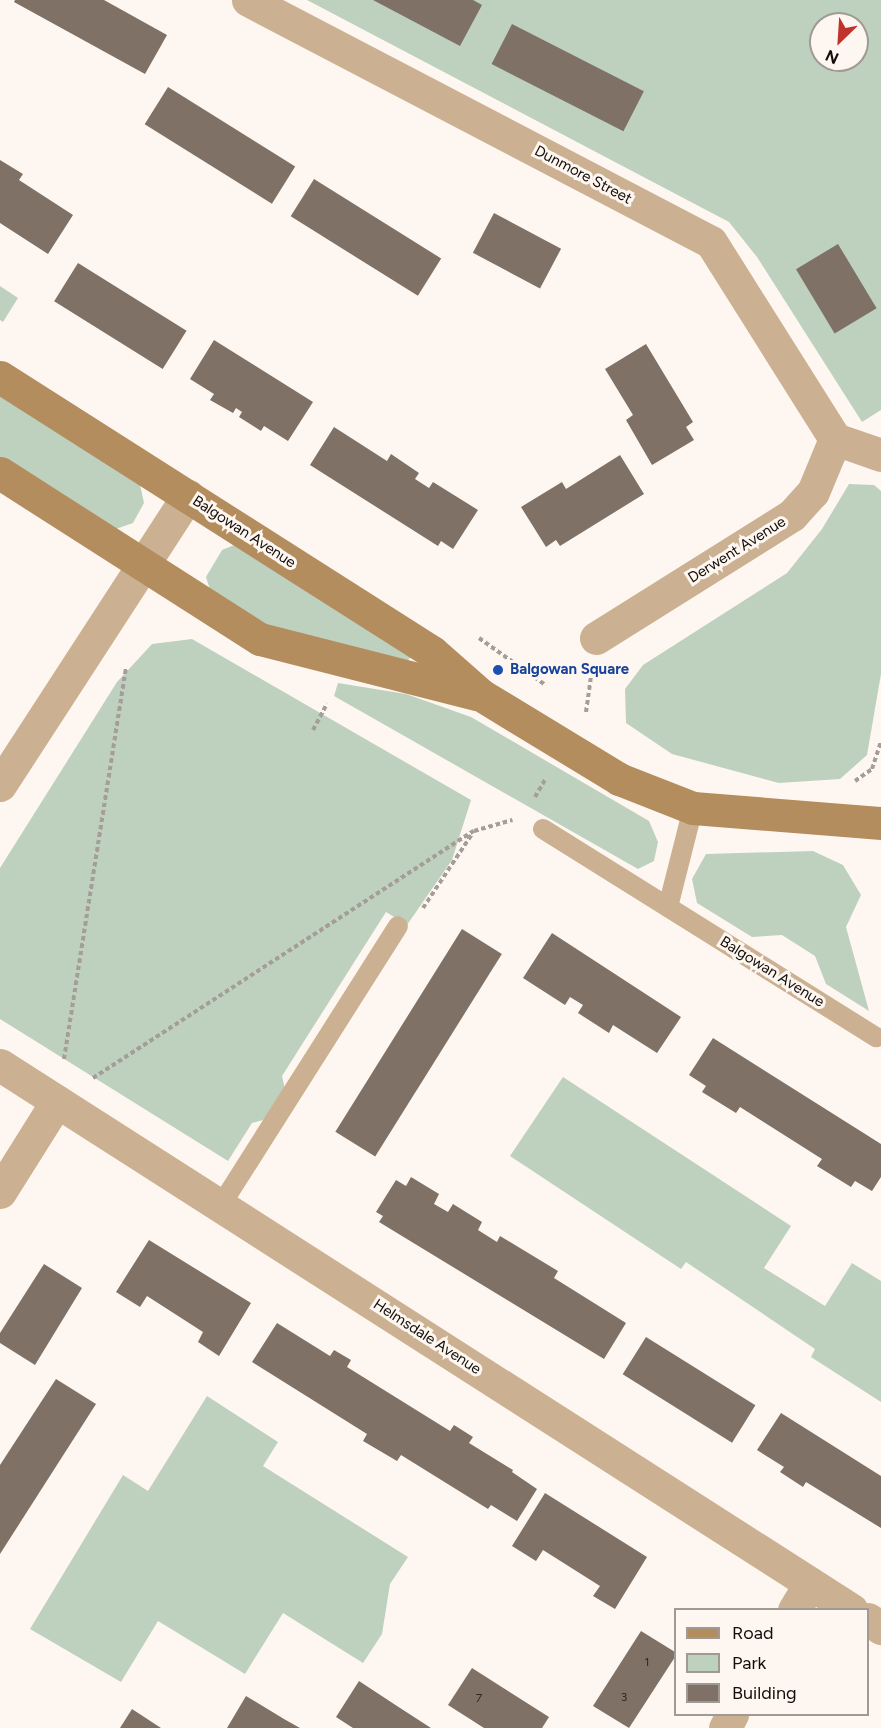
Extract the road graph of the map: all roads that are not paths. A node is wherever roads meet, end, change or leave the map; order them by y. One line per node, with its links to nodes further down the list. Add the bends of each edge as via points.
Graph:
1 (248, 0): 3 (street, Dunmore Street, via 711,242)
2 (0, 377): 6 (street, Balgowan Avenue)
3 (835, 439): 4 (street); 8 (street, Derwent Avenue, via 813,492 792,516)
4 (881, 455)
5 (0, 473): 7 (street, Balgowan Avenue)
6 (188, 496): 7 (street); 9 (street, Balgowan Avenue, via 432,652)
7 (144, 564): 9 (street, Balgowan Avenue, via 260,639); 10 (street)
8 (596, 638)
9 (481, 695): 11 (street, Balgowan Avenue, via 619,778)
10 (0, 785)
11 (693, 808): 12 (street, Balgowan Avenue); 14 (lane)
12 (881, 823)
13 (543, 829): 14 (lane, Balgowan Avenue)
14 (668, 907): 16 (lane, Balgowan Avenue)
15 (398, 926): 20 (lane)
16 (876, 1037)
17 (0, 1065): 18 (street, Helmsdale Avenue)
18 (57, 1101): 19 (street); 20 (street, Helmsdale Avenue)
19 (0, 1192)
20 (221, 1205): 21 (street, Helmsdale Avenue)
21 (802, 1596): 22 (street, Helmsdale Avenue)
22 (845, 1608)

